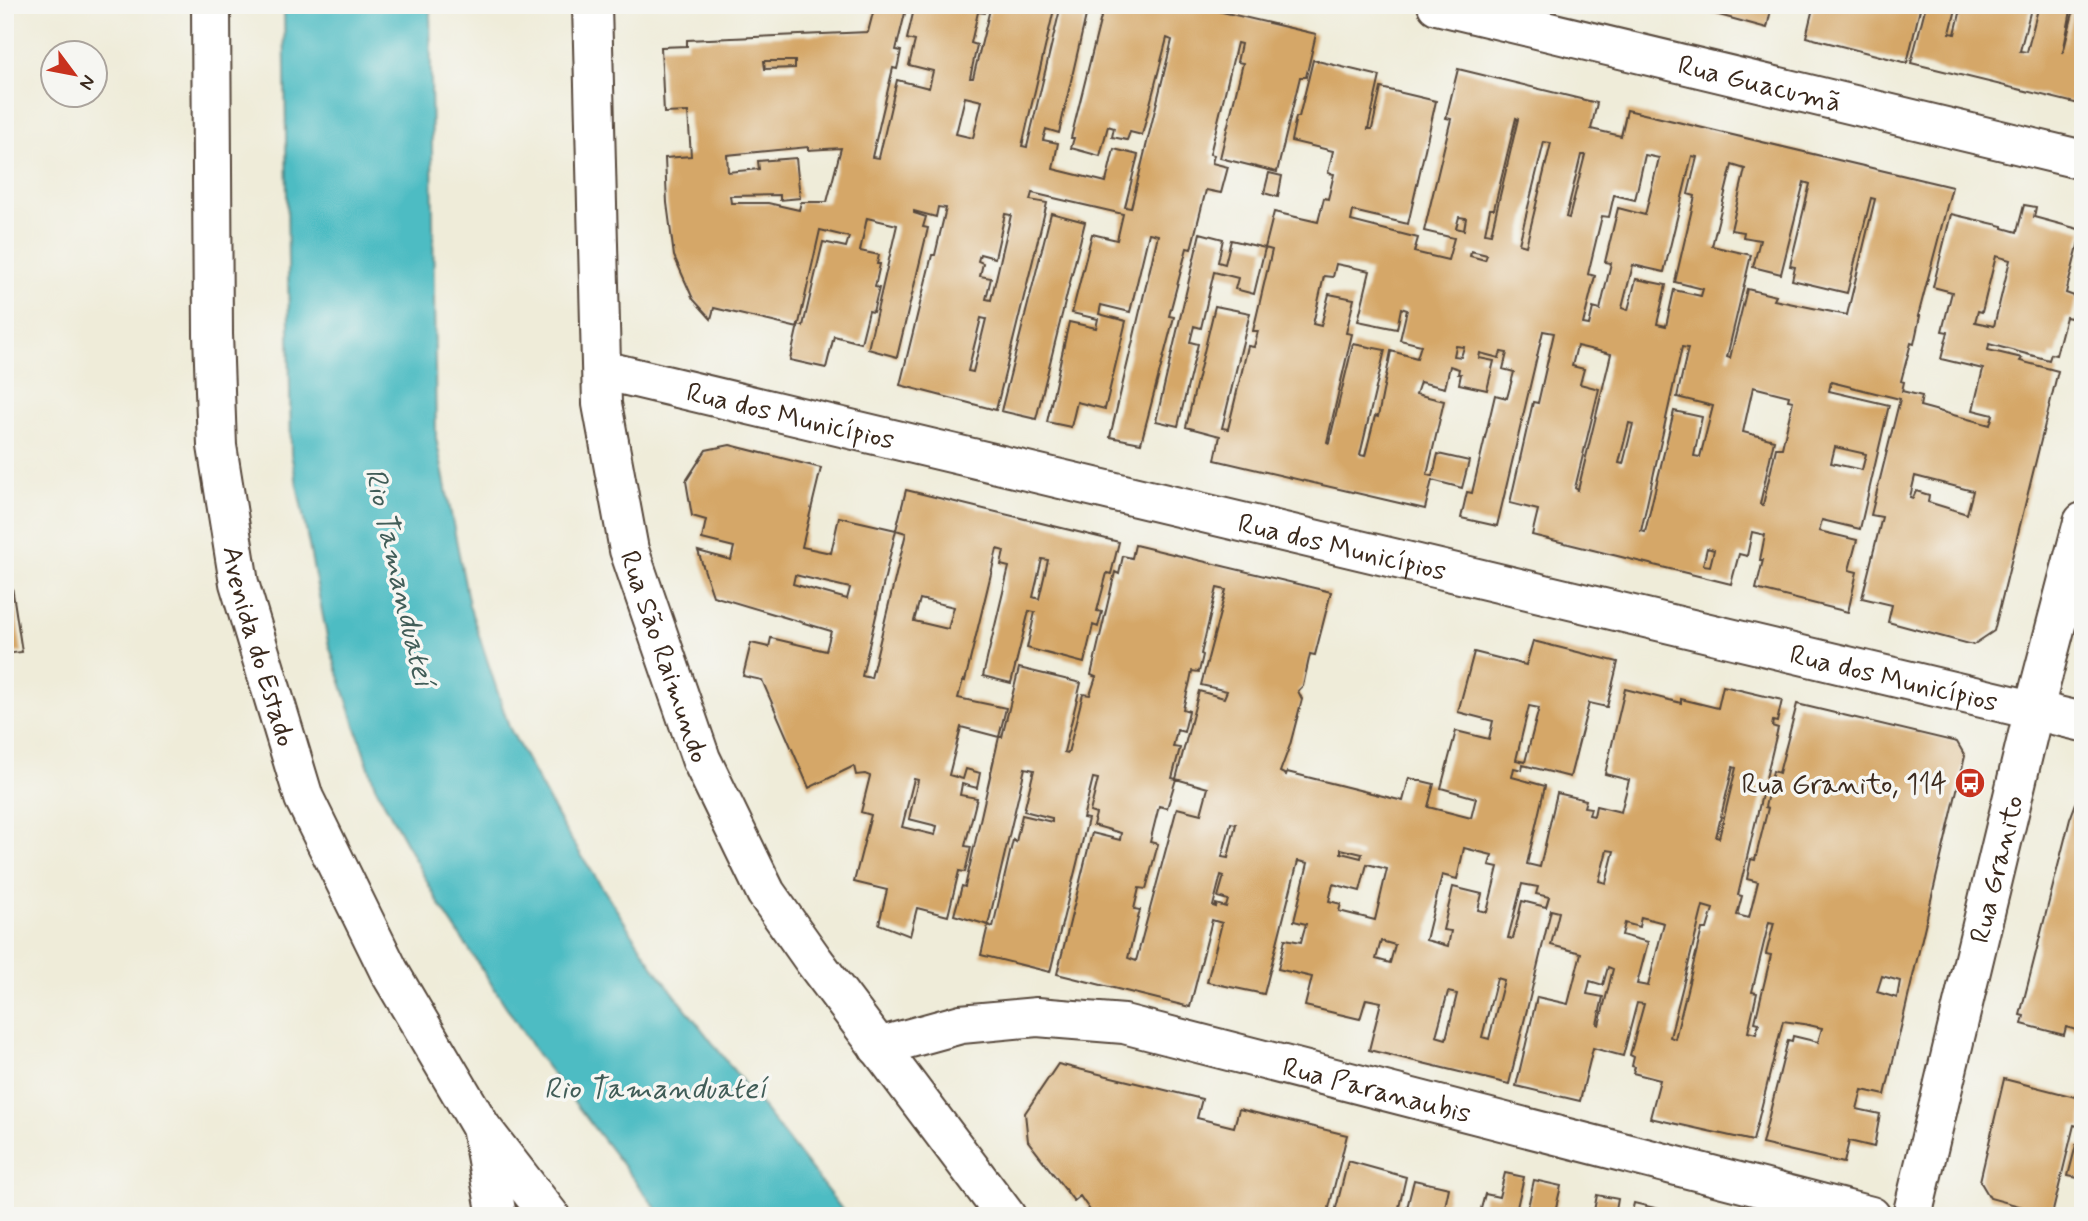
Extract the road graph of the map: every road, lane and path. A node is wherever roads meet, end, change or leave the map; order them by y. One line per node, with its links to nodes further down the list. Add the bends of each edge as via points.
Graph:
1 (211, 5): 10 (main road, Avenida do Estado, via 217,446 239,583 304,798 389,971)
2 (592, 5): 5 (main road, Rua São Raimundo)
3 (1437, 5): 4 (main road, Rua Guacumã)
4 (2083, 160)
5 (602, 370): 7 (main road, Rua dos Municípios); 9 (main road, Rua São Raimundo, via 602,404 629,550 701,759 766,892)
6 (2083, 522): 7 (main road, Rua Granito)
7 (2034, 709): 8 (main road, Rua dos Municípios); 15 (main road, Rua Granito)
8 (2083, 722)
9 (878, 1047): 13 (main road, Rua São Raimundo); 14 (main road, Rua Paranaubis, via 961,1024 1037,1017 1124,1024)
10 (481, 1127): 11 (main road); 12 (main road, Avenida do Estado)
11 (497, 1216)
12 (550, 1216)
13 (1006, 1216)
14 (1871, 1216)
15 (1912, 1216)

